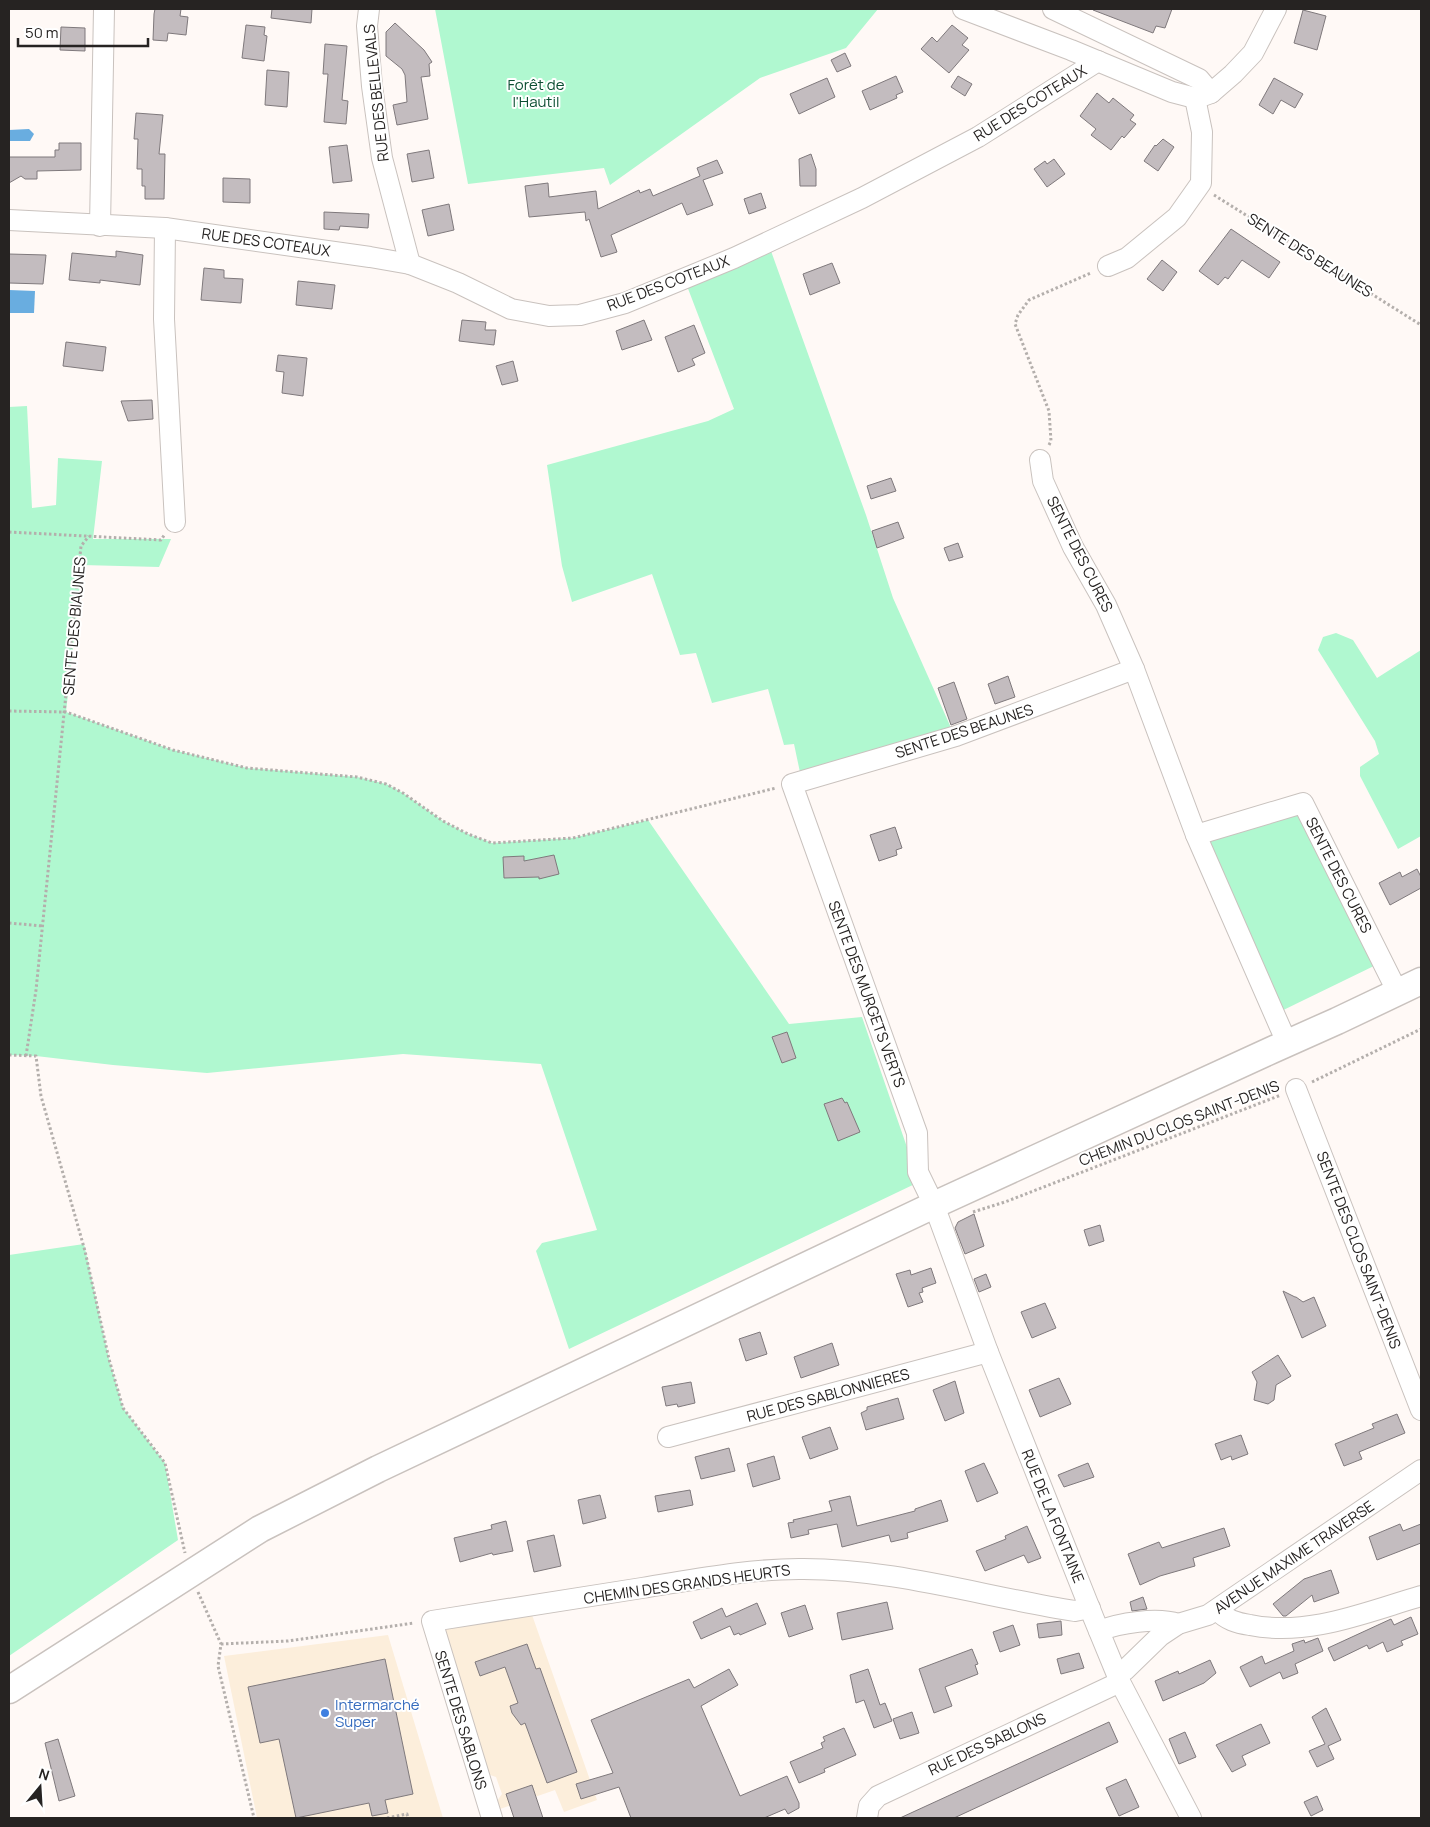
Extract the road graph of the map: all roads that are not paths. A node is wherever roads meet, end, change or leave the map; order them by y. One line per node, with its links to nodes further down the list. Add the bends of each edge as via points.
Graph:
1 (104, 9): 11 (street)
2 (369, 9): 13 (street, RUE DES BELLEVALS, via 367,26 382,158)
3 (963, 9): 7 (street)
4 (1052, 9): 6 (street)
5 (1276, 9): 9 (street, via 1253,53 1233,74)
6 (1073, 18): 7 (street); 9 (street, via 1199,79)
7 (1071, 50): 8 (street)
8 (1098, 62): 9 (street, RUE DES COTEAUX, via 1172,92); 13 (street, RUE DES COTEAUX, via 978,137 862,198 734,258 625,302 580,315 549,316 511,309)
9 (1203, 96): 14 (street, via 1201,183 1177,217 1127,258)
10 (9, 220): 11 (street, RUE DES COTEAUX)
11 (100, 226): 12 (street, RUE DES COTEAUX)
12 (165, 228): 13 (street, RUE DES COTEAUX); 16 (street, via 164,319)
13 (410, 264)
14 (1108, 266)
15 (1040, 460): 17 (street, SENTE DES CURES, via 1043,481 1073,547 1106,605)
16 (174, 522)
17 (1134, 669): 18 (street, SENTE DES BEAUNES, via 956,736); 19 (street, SENTE DES CURES)
18 (792, 784): 24 (street, SENTE DES MURGETS VERTS, via 917,1133 918,1172)
19 (1196, 835): 21 (street, SENTE DES CURES, via 1303,803); 22 (street, SENTE DES CURES)
20 (1421, 981): 21 (main road)
21 (1398, 993): 22 (main road)
22 (1287, 1043): 24 (main road)
23 (1296, 1089): 26 (street, SENTE DES CLOS SAINT-DENIS)
24 (936, 1215): 25 (street, RUE DE LA FONTAINE); 34 (main road, via 378,1469 260,1530)
25 (988, 1352): 27 (street, RUE DES SABLONNIERES); 30 (street, RUE DE LA FONTAINE)
26 (1421, 1410)
27 (668, 1437)
28 (1421, 1470): 31 (street, AVENUE MAXIME TRAVERSE)
29 (1421, 1596): 31 (street, via 1357,1616 1294,1629 1237,1623)
30 (1090, 1608): 32 (street, CHEMIN DES GRANDS HEURTS, via 1075,1611 929,1582 855,1572 799,1569 679,1582); 35 (street, RUE DE LA FONTAINE)
31 (1217, 1610): 33 (street, AVENUE MAXIME TRAVERSE)
32 (432, 1621): 39 (street, SENTE DES SABLONS)
33 (1178, 1624): 35 (street, via 1159,1621); 36 (street, AVENUE MAXIME TRAVERSE, via 1160,1636)
34 (106, 1628): 37 (main road); 38 (main road)
35 (1099, 1631): 36 (street, RUE DE LA FONTAINE)
36 (1118, 1678): 40 (street, RUE DES SABLONS, via 878,1796 869,1806); 41 (street, RUE DE LA FONTAINE)
37 (9, 1690)
38 (9, 1704)
39 (492, 1818)
40 (867, 1818)
41 (1191, 1818)

